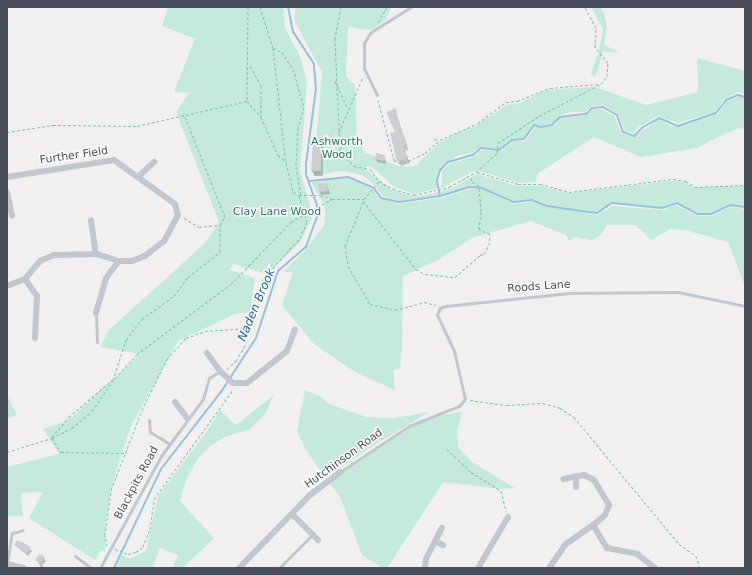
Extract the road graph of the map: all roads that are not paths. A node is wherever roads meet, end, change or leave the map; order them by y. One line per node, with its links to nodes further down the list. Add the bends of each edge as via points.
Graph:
1 (411, 7): 2 (lane, via 371,32 363,48 366,73)
2 (377, 95)
3 (154, 162): 4 (street)
4 (139, 176): 5 (street, Further Field, via 114,160); 10 (street, Further Field, via 175,204 178,215 164,241 145,256 132,261)
5 (7, 177)
6 (7, 192): 7 (street)
7 (12, 215)
8 (91, 220): 9 (street)
9 (96, 254): 10 (street); 11 (street, via 54,255 40,261)
10 (119, 261): 14 (street, via 106,278)
11 (25, 279): 12 (street); 16 (street, via 37,296)
12 (7, 286)
13 (745, 306): 21 (lane, Roods Lane, via 678,292 570,293 440,308 437,315 454,351 465,399)
14 (96, 313): 17 (lane)
15 (295, 329): 19 (street, via 287,351 247,383 235,384)
16 (35, 338)
17 (97, 342)
18 (207, 353): 19 (street)
19 (223, 374): 22 (lane, Blackpits Road, via 208,378 203,399)
20 (175, 402): 22 (street)
21 (459, 406): 25 (lane, Hutchinson Road, via 409,426)
22 (187, 418): 24 (lane, Blackpits Road)
23 (149, 420): 24 (lane, via 150,432)
24 (170, 444): 42 (lane, Blackpits Road)
25 (340, 472): 29 (street, Hutchinson Road, via 310,495)
26 (576, 476): 27 (street); 28 (street); 31 (street, via 584,475 594,480 609,506 605,515)
27 (563, 479)
28 (576, 487)
29 (292, 514): 34 (street); 43 (street, Hutchinson Road)
30 (508, 522): 46 (street)
31 (593, 525): 47 (street, via 566,544); 48 (street, via 607,548 637,554)
32 (442, 528): 36 (street)
33 (23, 530): 39 (lane, via 12,532)
34 (312, 535): 35 (street); 44 (lane)
35 (318, 540)
36 (435, 541): 37 (street); 45 (street, via 426,559)
37 (443, 545)
38 (75, 556): 41 (lane)
39 (7, 563): 40 (street)
40 (24, 568)
41 (91, 568)
42 (100, 568)
43 (240, 568)
44 (279, 568)
45 (425, 568)
46 (478, 568)
47 (549, 568)
48 (655, 568)

